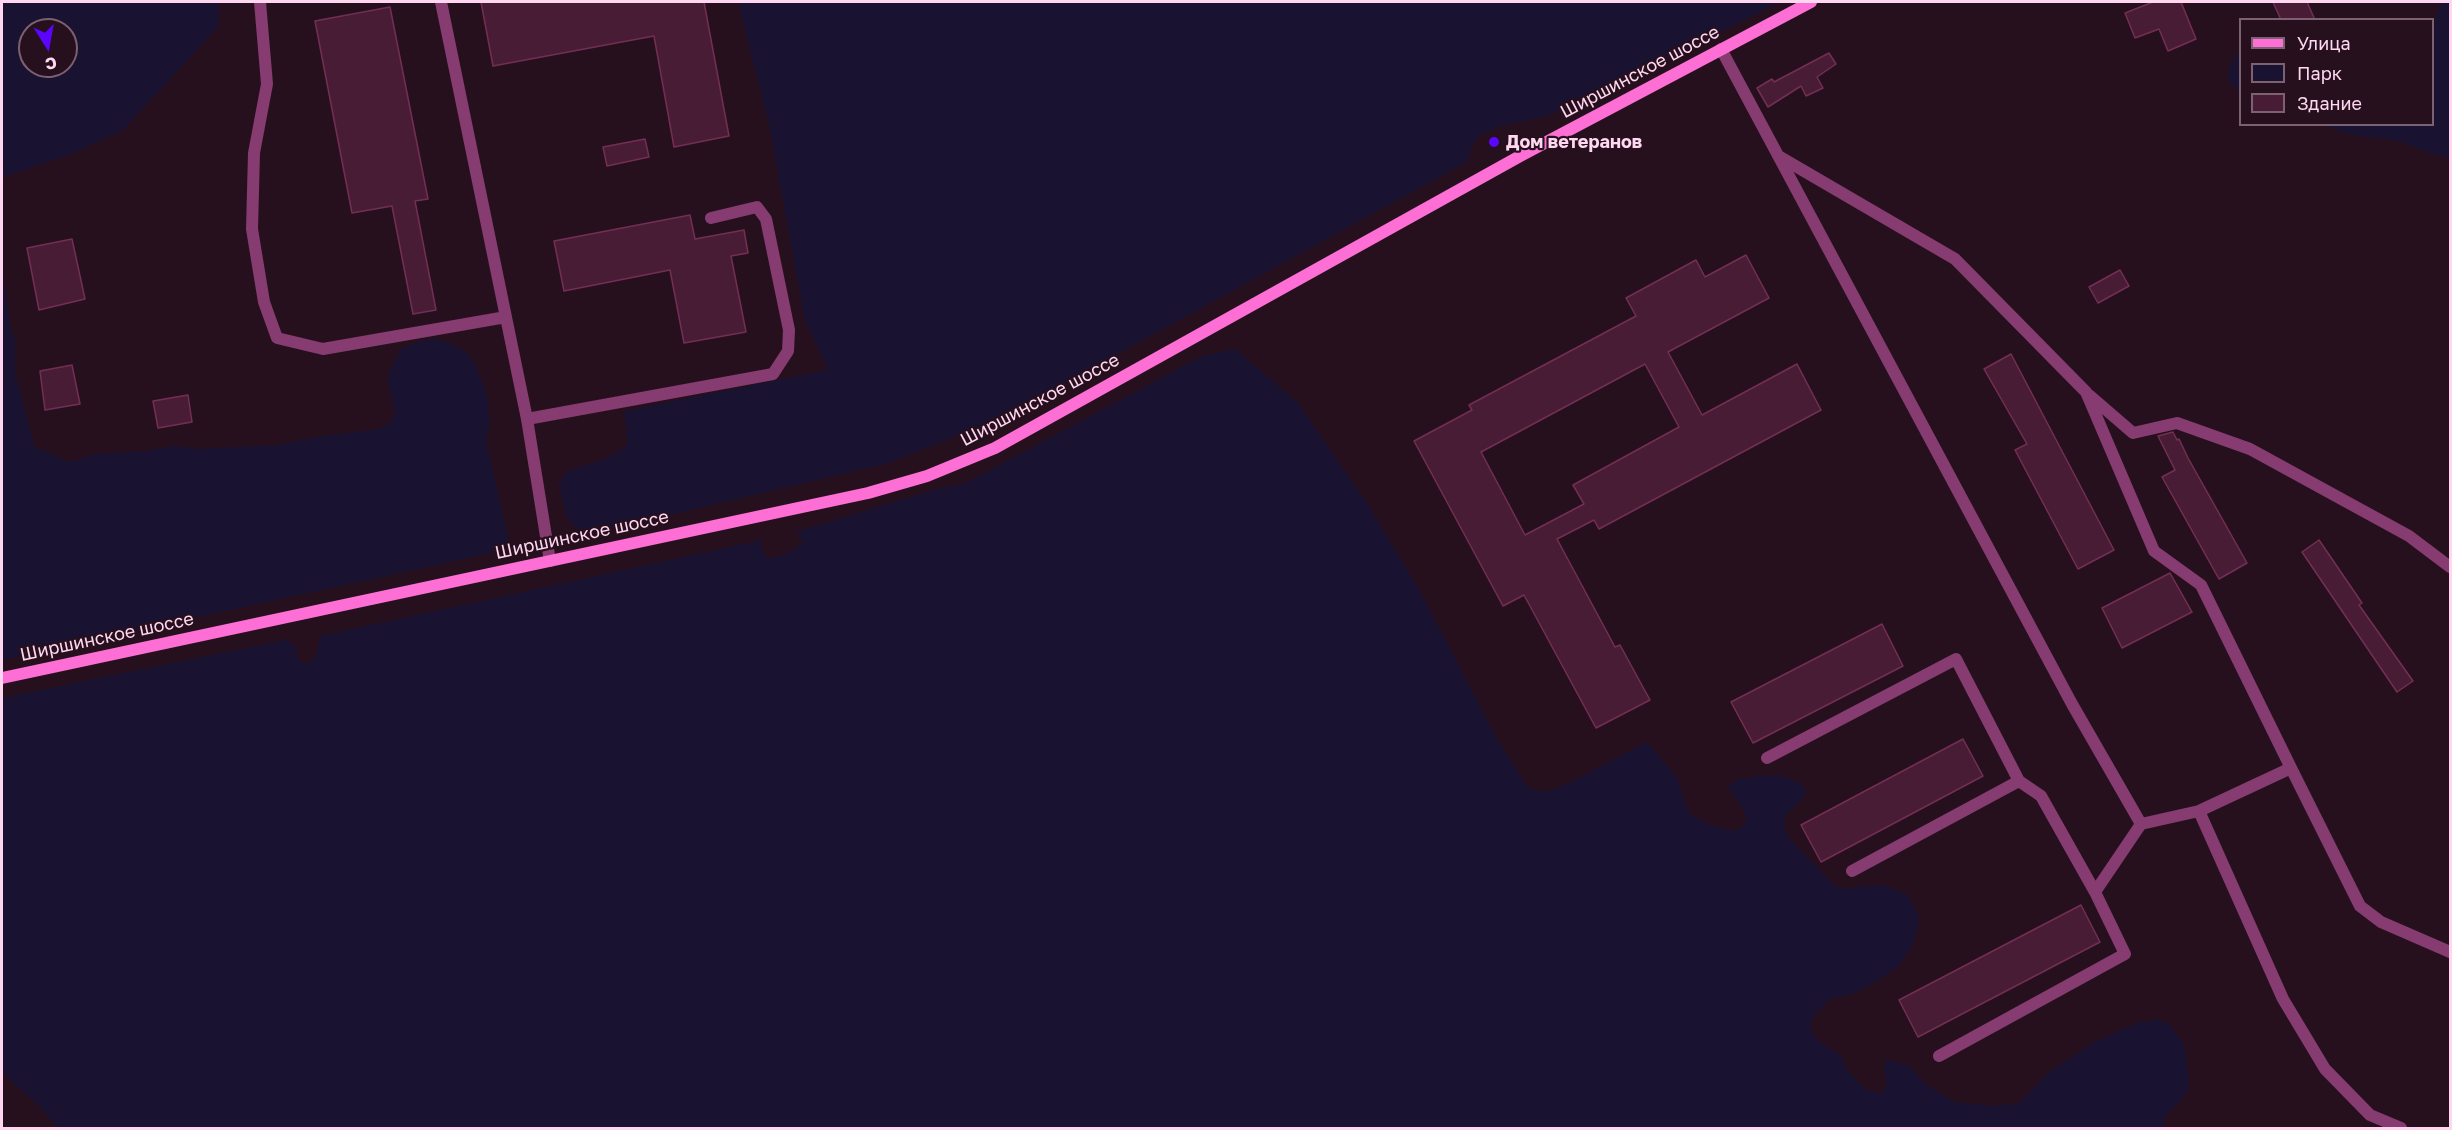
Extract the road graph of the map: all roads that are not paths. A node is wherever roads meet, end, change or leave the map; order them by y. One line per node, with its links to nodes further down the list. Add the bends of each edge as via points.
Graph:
1 (260, 2): 7 (lane, via 267,84 254,153 252,230 264,303 277,338 323,349)
2 (441, 2): 7 (lane)
3 (1811, 2): 4 (main road, Ширшинское шоссе)
4 (1721, 48): 5 (lane); 10 (main road, Ширшинское шоссе, via 995,448 927,476 868,493)
5 (1779, 157): 8 (lane, via 1955,259); 17 (lane, via 2066,694)
6 (711, 218): 9 (lane, via 757,207 766,219 789,330 788,351 773,374)
7 (506, 317): 9 (lane)
8 (2086, 392): 11 (lane, via 2133,433 2177,423 2250,449 2409,536); 14 (lane, via 2154,551 2201,585)
9 (527, 419): 10 (lane)
10 (550, 561): 12 (main road, Ширшинское шоссе)
11 (2451, 567)
12 (2, 678)
13 (1767, 758): 15 (lane, via 1956,659)
14 (2291, 768): 16 (lane); 20 (lane, via 2361,906 2381,922)
15 (2019, 781): 18 (lane); 19 (lane, via 2041,796)
16 (2199, 811): 17 (lane); 22 (lane, via 2283,999 2325,1069 2370,1115)
17 (2141, 824): 19 (lane)
18 (1852, 871)
19 (2095, 892): 21 (lane, via 2125,954)
20 (2451, 952)
21 (1939, 1056)
22 (2401, 1128)

